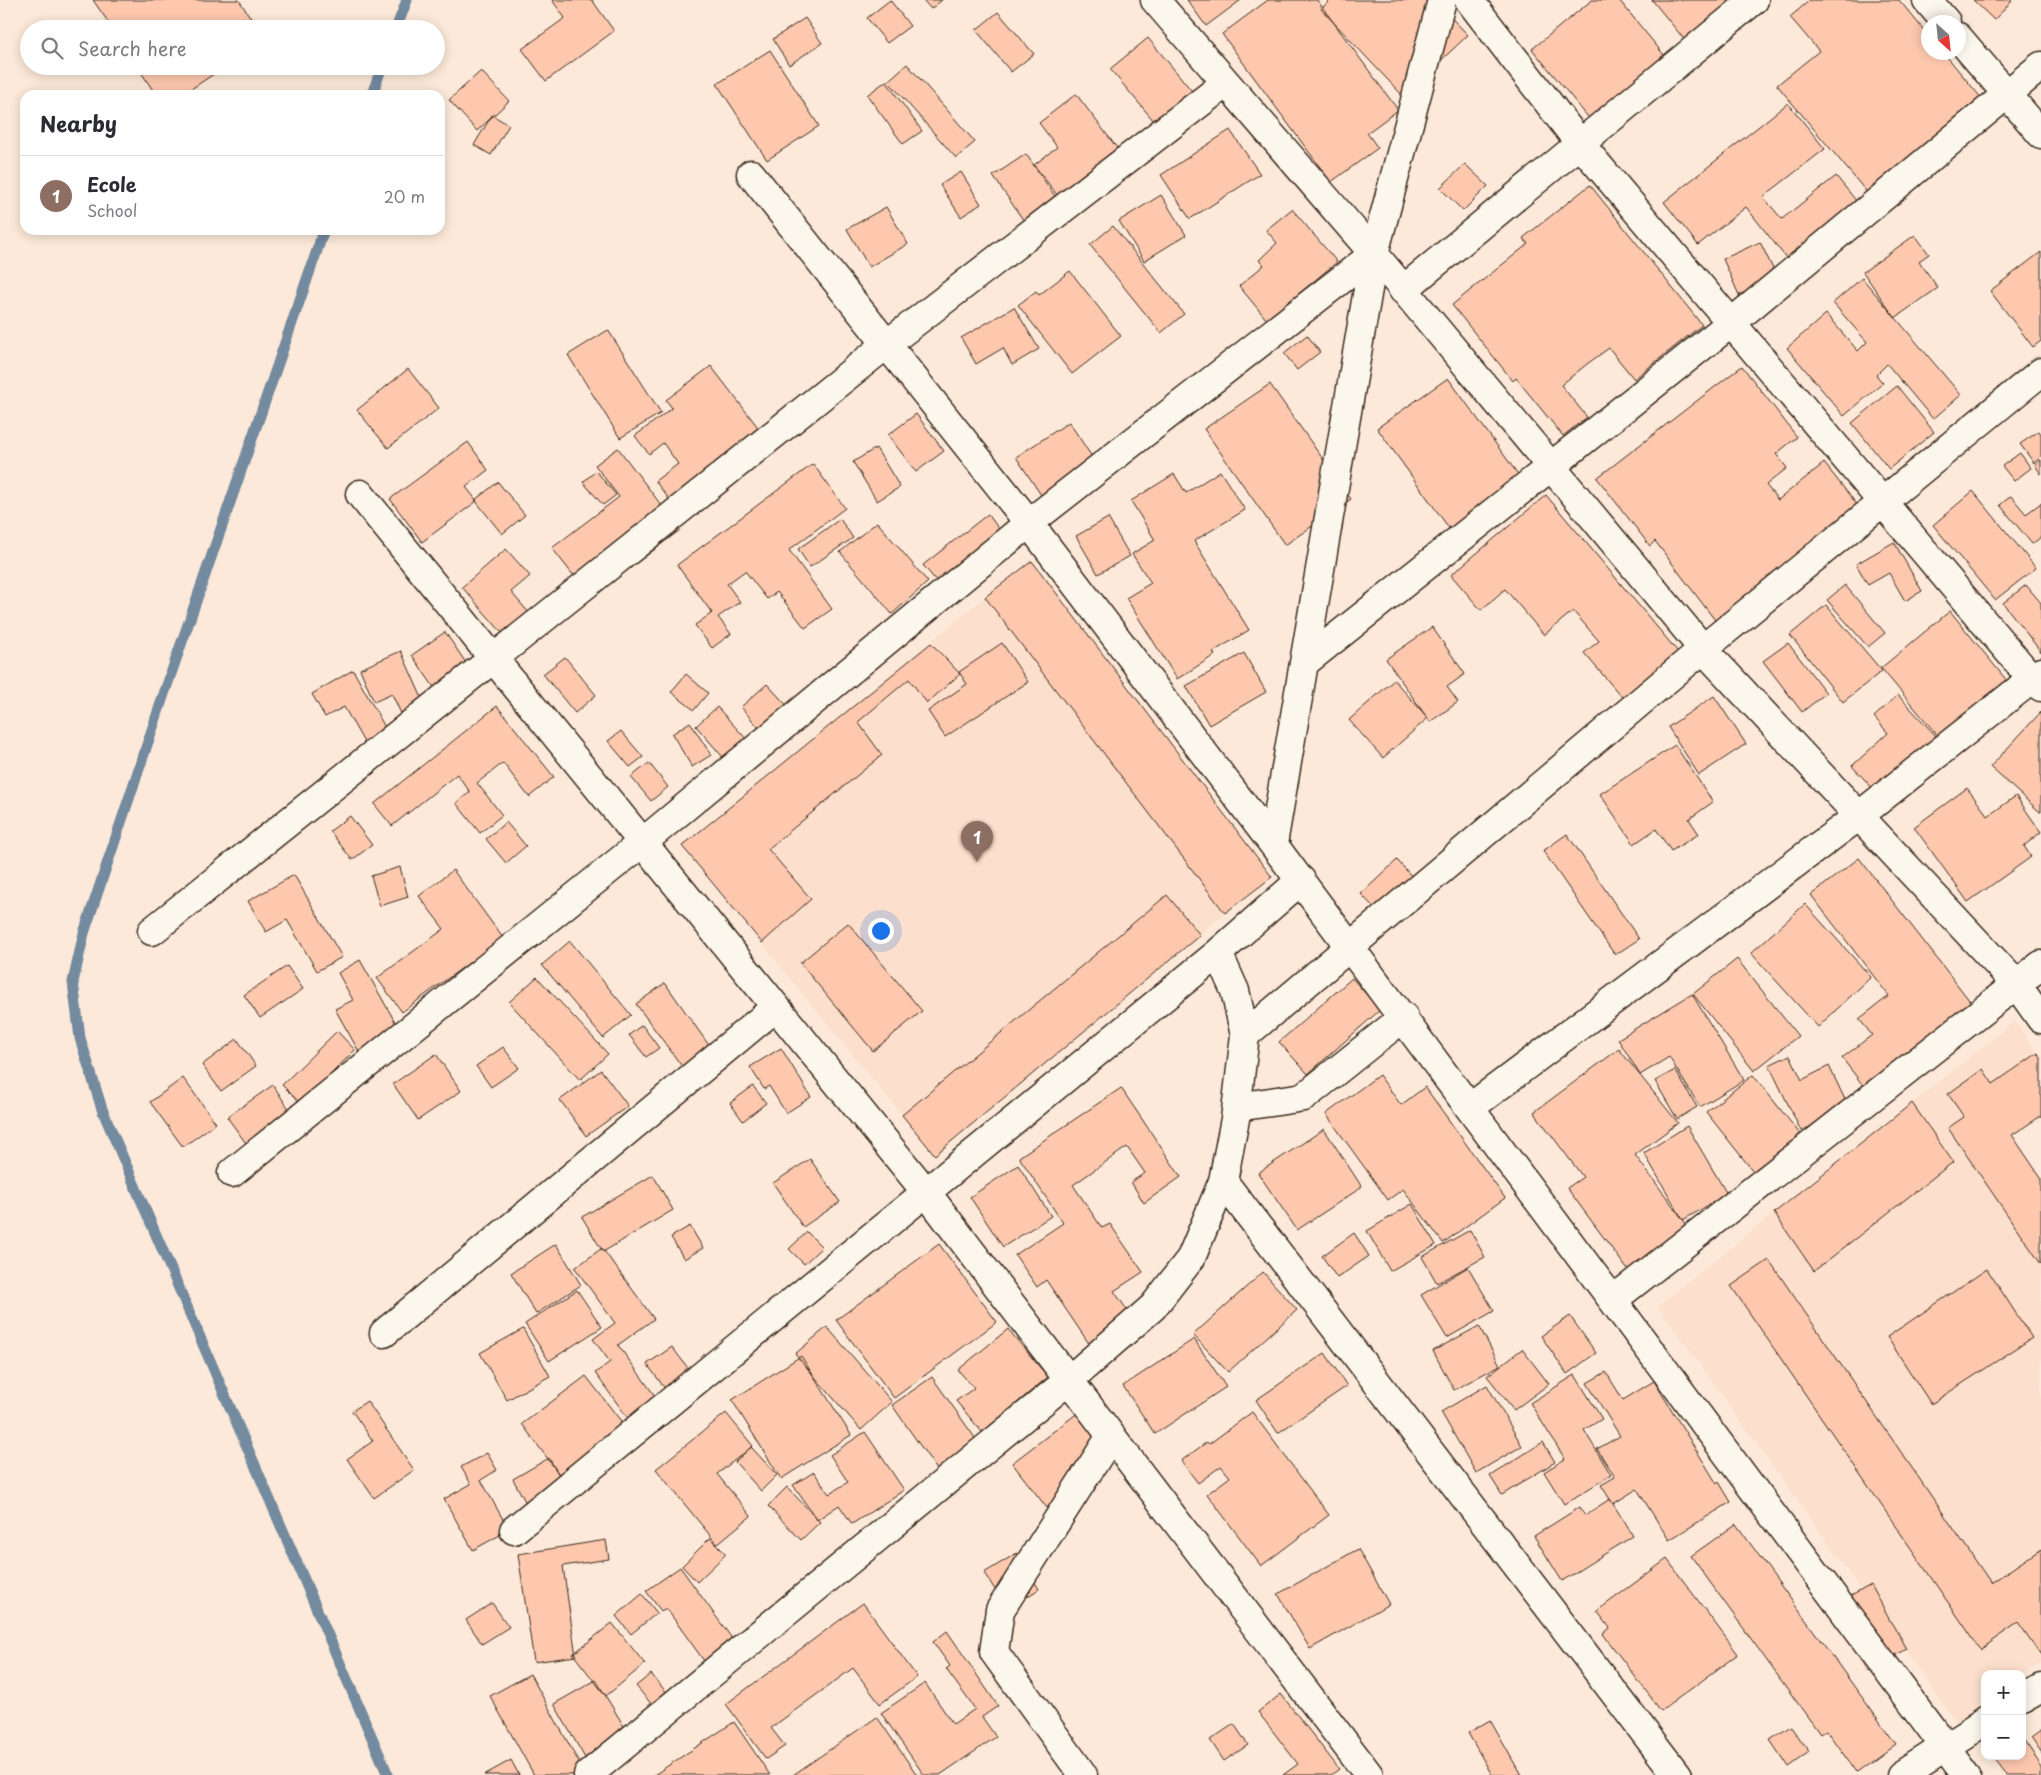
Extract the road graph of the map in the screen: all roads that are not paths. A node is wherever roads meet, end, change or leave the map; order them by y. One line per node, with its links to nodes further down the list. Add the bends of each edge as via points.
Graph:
1 (1154, 0): 9 (street)
2 (1442, 0): 14 (street)
3 (1469, 0): 12 (street)
4 (1754, 0): 12 (street)
5 (1927, 0): 6 (street)
6 (1940, 15)
7 (1966, 46): 10 (street)
8 (2041, 66): 10 (street)
9 (1226, 82): 14 (street); 17 (street)
10 (2008, 94): 11 (street); 16 (street)
11 (2041, 134)
12 (1581, 145): 15 (street); 16 (street)
13 (751, 174): 17 (street)
14 (1374, 254): 15 (street); 22 (street); 25 (street)
15 (1403, 290): 19 (street)
16 (1731, 323): 19 (street); 21 (street)
17 (887, 344): 22 (street); 24 (street)
18 (2041, 372): 21 (street)
19 (1552, 467): 23 (street); 25 (street)
20 (360, 494): 24 (street)
21 (1882, 502): 23 (street); 26 (street)
22 (1029, 523): 28 (street); 29 (street)
23 (1703, 649): 27 (street); 32 (street)
24 (494, 659): 28 (street); 31 (street)
25 (1304, 663): 29 (street)
26 (2038, 679): 27 (street)
27 (1860, 815): 35 (street); 41 (street)
28 (642, 842): 36 (street); 42 (street)
29 (1273, 844): 30 (street)
30 (1301, 880): 32 (street); 33 (street)
31 (152, 931)
32 (1351, 947): 37 (street); 39 (street)
33 (1218, 953): 39 (street, via 1235,991); 44 (street)
34 (2041, 965): 35 (street)
35 (2017, 985): 38 (street); 45 (street)
36 (776, 1007): 44 (street); 46 (street)
37 (1404, 1017): 40 (street, via 1304,1097); 41 (street)
38 (2041, 1019)
39 (1245, 1035): 40 (street)
40 (1237, 1107): 43 (street)
41 (1471, 1107): 45 (street)
42 (232, 1173)
43 (1223, 1181): 47 (street, via 1191,1258 1153,1307); 57 (street)
44 (926, 1192): 47 (street); 49 (street)
45 (1614, 1298): 53 (street)
46 (384, 1333)
47 (1069, 1380): 48 (street); 54 (street)
48 (1111, 1436): 55 (street, via 1000,1610 994,1652); 56 (street)
49 (514, 1530)
50 (2041, 1688): 51 (street)
51 (2026, 1697)
52 (1981, 1723): 53 (street)
53 (1944, 1745): 58 (street); 59 (street)
54 (588, 1775)
55 (1083, 1775)
56 (1369, 1775)
57 (1677, 1775)
58 (1901, 1775)
59 (1966, 1775)

